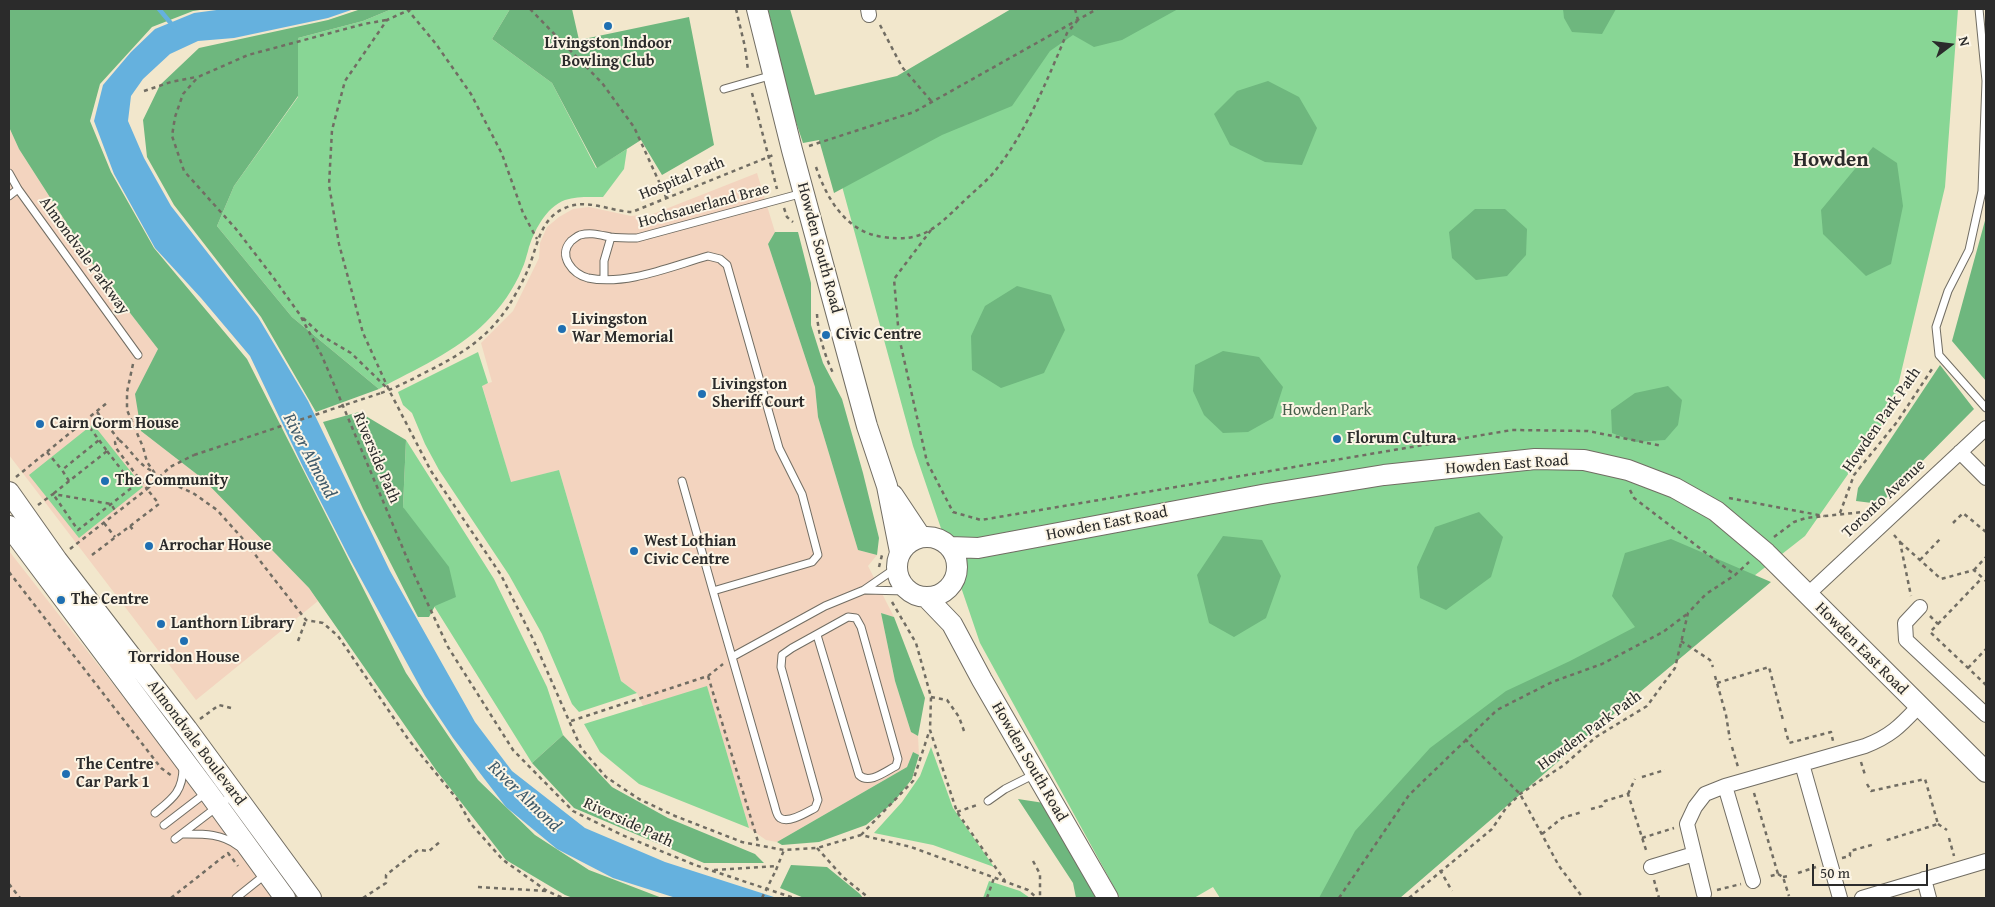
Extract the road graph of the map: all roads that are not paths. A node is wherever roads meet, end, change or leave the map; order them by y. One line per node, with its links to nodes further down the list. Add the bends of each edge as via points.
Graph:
1 (757, 9): 4 (street, Howden South Road)
2 (1979, 9): 3 (lane)
3 (1983, 22): 13 (lane, via 1986,81 1982,191 1969,250 1948,290 1936,327 1939,355)
4 (773, 75): 5 (lane); 8 (street, Howden South Road, via 804,150)
5 (724, 89)
6 (9, 172): 7 (lane, Almondvale Parkway)
7 (18, 189): 9 (lane); 12 (lane, Almondvale Parkway)
8 (804, 193): 10 (lane, Hochsauerland Brae, via 637,238); 18 (street, Howden South Road, via 867,426)
9 (9, 196)
10 (611, 237): 11 (lane, via 604,261); 11 (lane, Hochsauerland Brae, via 593,233 578,235 565,251 571,268 581,276)
11 (604, 278): 26 (lane, via 634,277 708,256 727,264 780,448 802,494 818,555 812,562)
12 (138, 355)
13 (1986, 408)
14 (1986, 428): 15 (street, Toronto Avenue)
15 (1960, 452): 16 (street); 28 (street, Toronto Avenue)
16 (1986, 478)
17 (682, 482): 26 (lane)
18 (887, 486): 21 (street, Howden South Road); 23 (street, Howden South Road)
19 (9, 492): 20 (street, Almondvale Boulevard)
20 (17, 520): 36 (street, Almondvale Boulevard); 41 (street, Almondvale Boulevard, via 57,560)
21 (921, 537): 22 (street, via 937,538); 23 (street, via 906,545)
22 (953, 556): 24 (street, Howden South Road, via 956,573); 28 (street, Howden East Road, via 978,548 1384,475 1535,460 1584,460 1622,469 1675,488 1716,511 1766,553)
23 (898, 560): 25 (lane); 27 (street, Howden South Road, via 898,576)
24 (949, 588): 29 (street); 31 (street, Howden South Road)
25 (864, 590): 27 (lane); 33 (lane, via 824,606)
26 (713, 591): 33 (lane)
27 (907, 591): 29 (street, Howden South Road)
28 (1807, 596): 34 (street, Howden East Road)
29 (927, 598): 31 (street, Howden South Road)
30 (1920, 607): 35 (street, via 1905,623 1906,640)
31 (952, 624): 39 (street, Howden South Road)
32 (817, 635): 32 (lane, via 848,617 856,618 861,627 898,759 896,766 874,777 866,779 859,775); 33 (lane, via 785,652 780,662 818,800 815,808 790,819 781,819 774,807)
33 (732, 656)
34 (1919, 706): 37 (street, via 1884,739); 38 (street, Howden East Road)
35 (1986, 715)
36 (181, 756): 41 (street, Almondvale Boulevard); 43 (lane, via 183,770 176,796)
37 (1802, 764): 40 (street); 58 (street)
38 (1986, 772)
39 (1036, 774): 42 (lane); 57 (street, Howden South Road)
40 (1725, 786): 47 (street, via 1705,794 1687,824); 52 (street)
41 (219, 790): 44 (lane); 45 (lane); 50 (street, Almondvale Boulevard); 56 (street, Almondvale Boulevard)
42 (988, 801)
43 (155, 813)
44 (164, 825)
45 (182, 834): 46 (lane); 50 (lane, via 210,834 229,840)
46 (175, 839)
47 (1694, 854): 49 (street); 53 (street)
48 (1986, 862): 51 (street)
49 (1650, 867)
50 (258, 872): 54 (lane); 55 (street, Almondvale Boulevard)
51 (1924, 880): 59 (street); 60 (street)
52 (1753, 881)
53 (1704, 894)
54 (236, 898)
55 (285, 898)
56 (311, 898)
57 (1108, 898)
58 (1840, 898)
59 (1862, 898)
60 (1929, 898)

